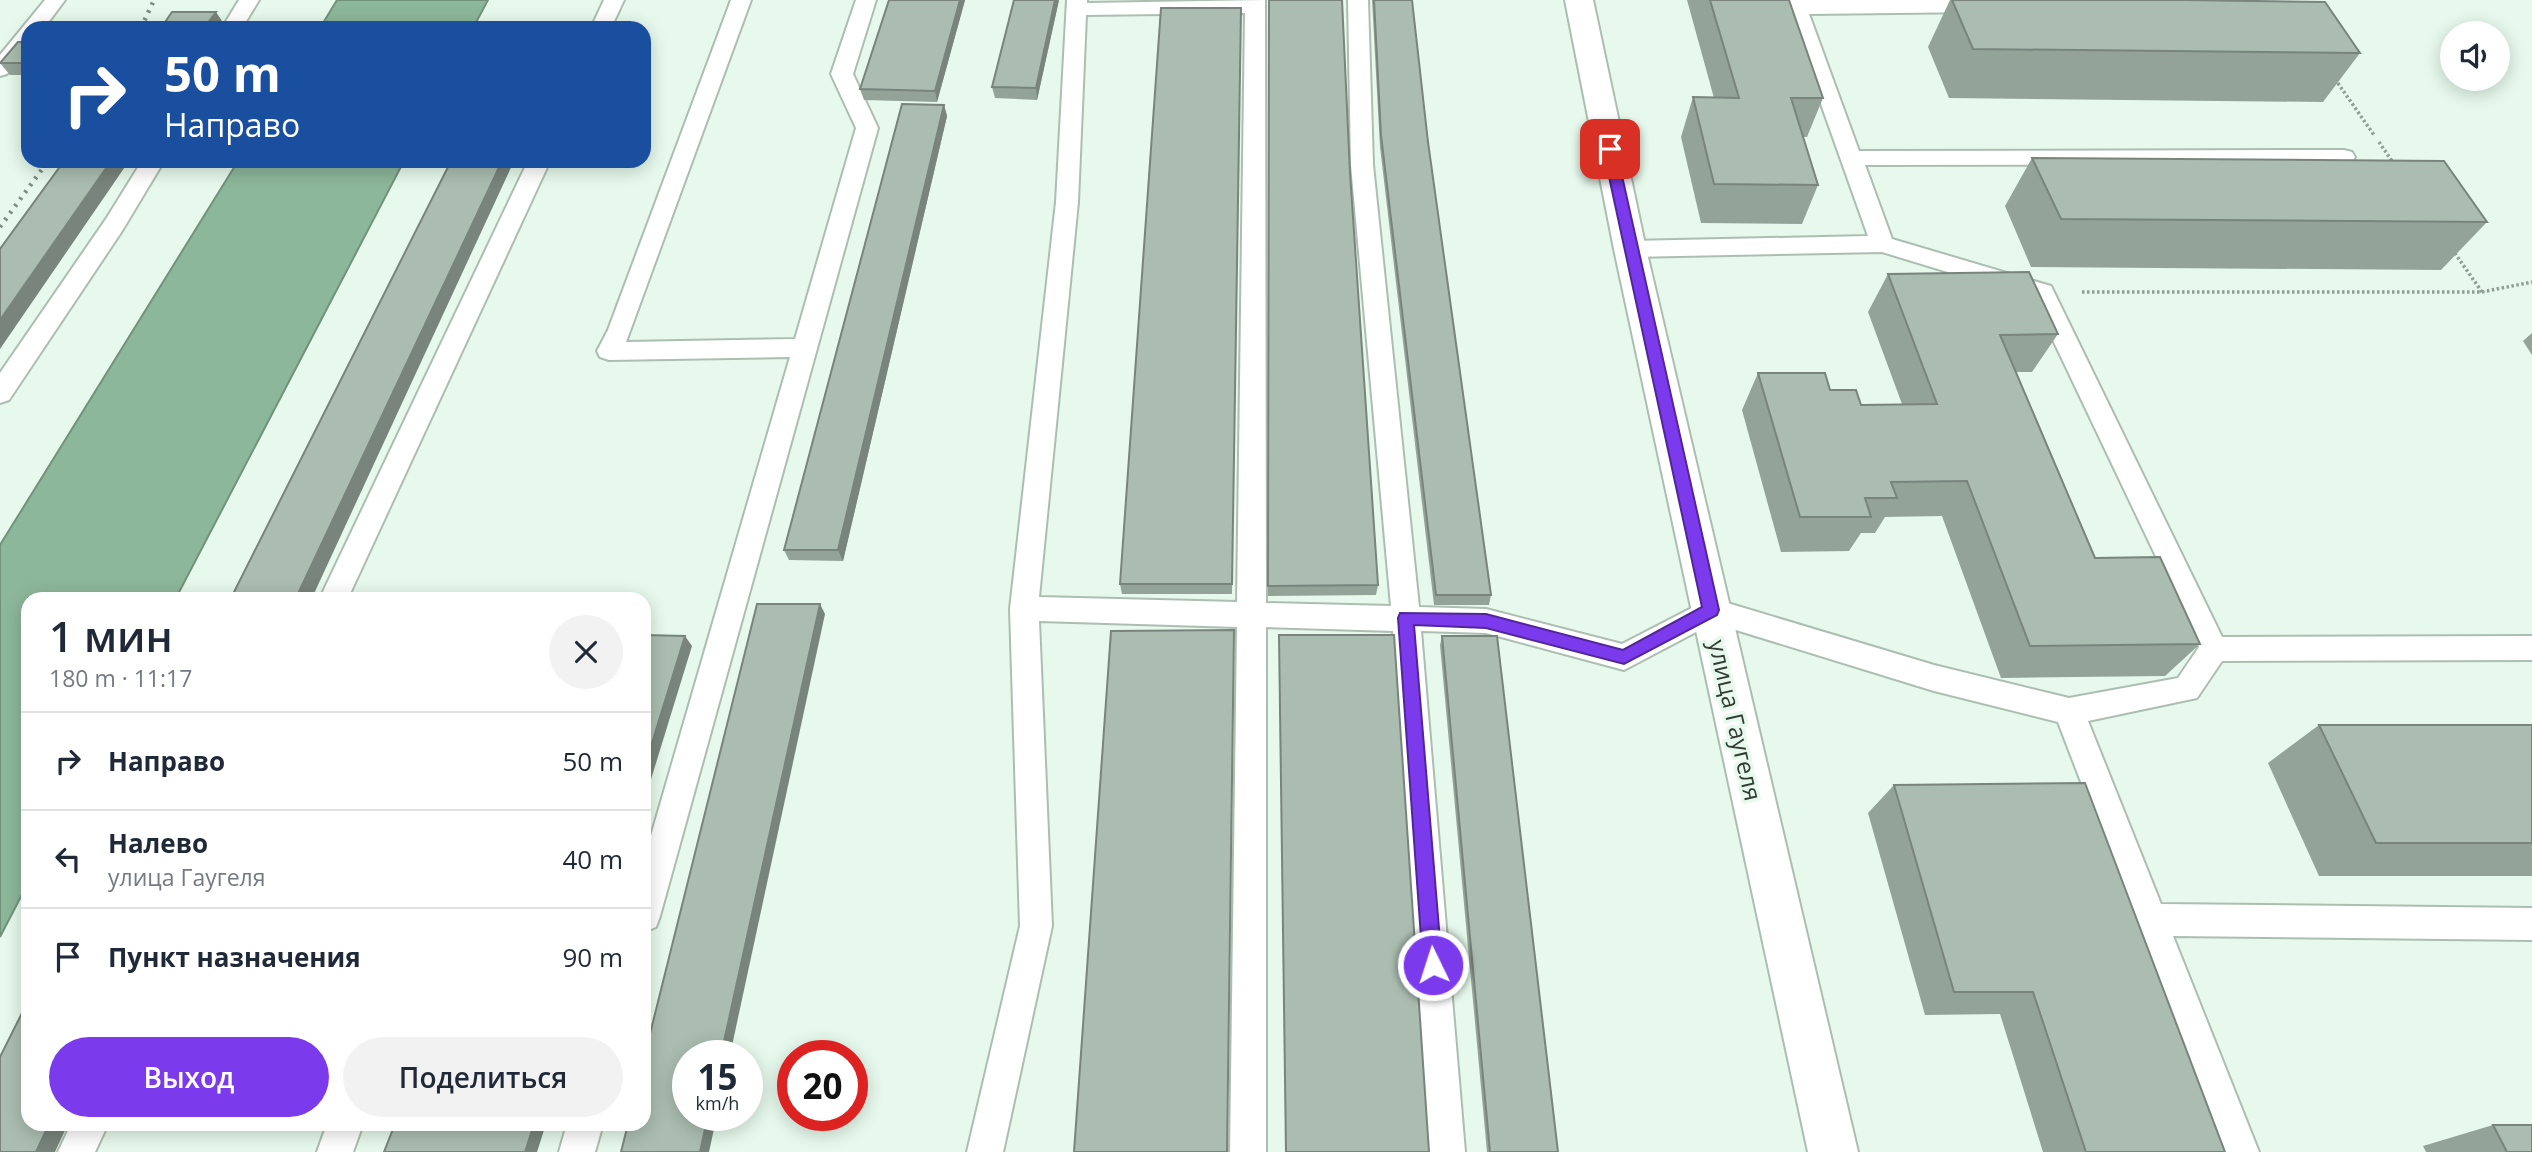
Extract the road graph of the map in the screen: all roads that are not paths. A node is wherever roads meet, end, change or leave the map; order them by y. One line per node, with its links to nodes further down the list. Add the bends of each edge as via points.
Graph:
1 (55, 0): 12 (lane)
2 (249, 0): 13 (lane)
3 (614, 0): 14 (lane)
4 (741, 0): 23 (lane, via 610,351)
5 (866, 0): 23 (lane, via 842,74 867,128)
6 (1358, 0): 29 (lane, via 1362,165)
7 (1578, 0): 22 (street, улица Гаугеля)
8 (1255, 3): 10 (lane); 28 (lane)
9 (1796, 4): 11 (lane); 18 (lane)
10 (1077, 5): 26 (lane, via 1067,202)
11 (2004, 6)
12 (38, 21)
13 (236, 21)
14 (604, 21)
15 (21, 43): 16 (lane)
16 (0, 69)
17 (2344, 157): 18 (lane)
18 (1851, 158): 21 (lane)
19 (149, 168): 24 (lane)
20 (536, 168): 25 (lane)
21 (1882, 244): 22 (lane); 31 (lane, via 2042,292)
22 (1630, 248): 27 (street, улица Гаугеля)
23 (805, 348): 33 (lane)
24 (0, 393)
25 (337, 592)
26 (1024, 609): 28 (lane); 42 (lane, via 1036,926)
27 (1711, 610): 29 (lane, via 1624,657 1486,621); 32 (lane, via 1934,678); 45 (street, улица Гаугеля)
28 (1252, 615): 29 (lane); 43 (lane)
29 (1406, 618): 44 (lane)
30 (2532, 648): 31 (lane)
31 (2214, 649): 32 (lane, via 2187,689)
32 (2069, 711): 34 (lane)
33 (651, 891)
34 (2150, 920): 35 (lane); 46 (lane)
35 (2532, 924)
36 (86, 1131): 39 (lane)
37 (342, 1131): 40 (lane)
38 (583, 1131): 41 (lane)
39 (76, 1152)
40 (335, 1152)
41 (577, 1152)
42 (985, 1152)
43 (1248, 1152)
44 (1447, 1152)
45 (1833, 1152)
46 (2241, 1152)

